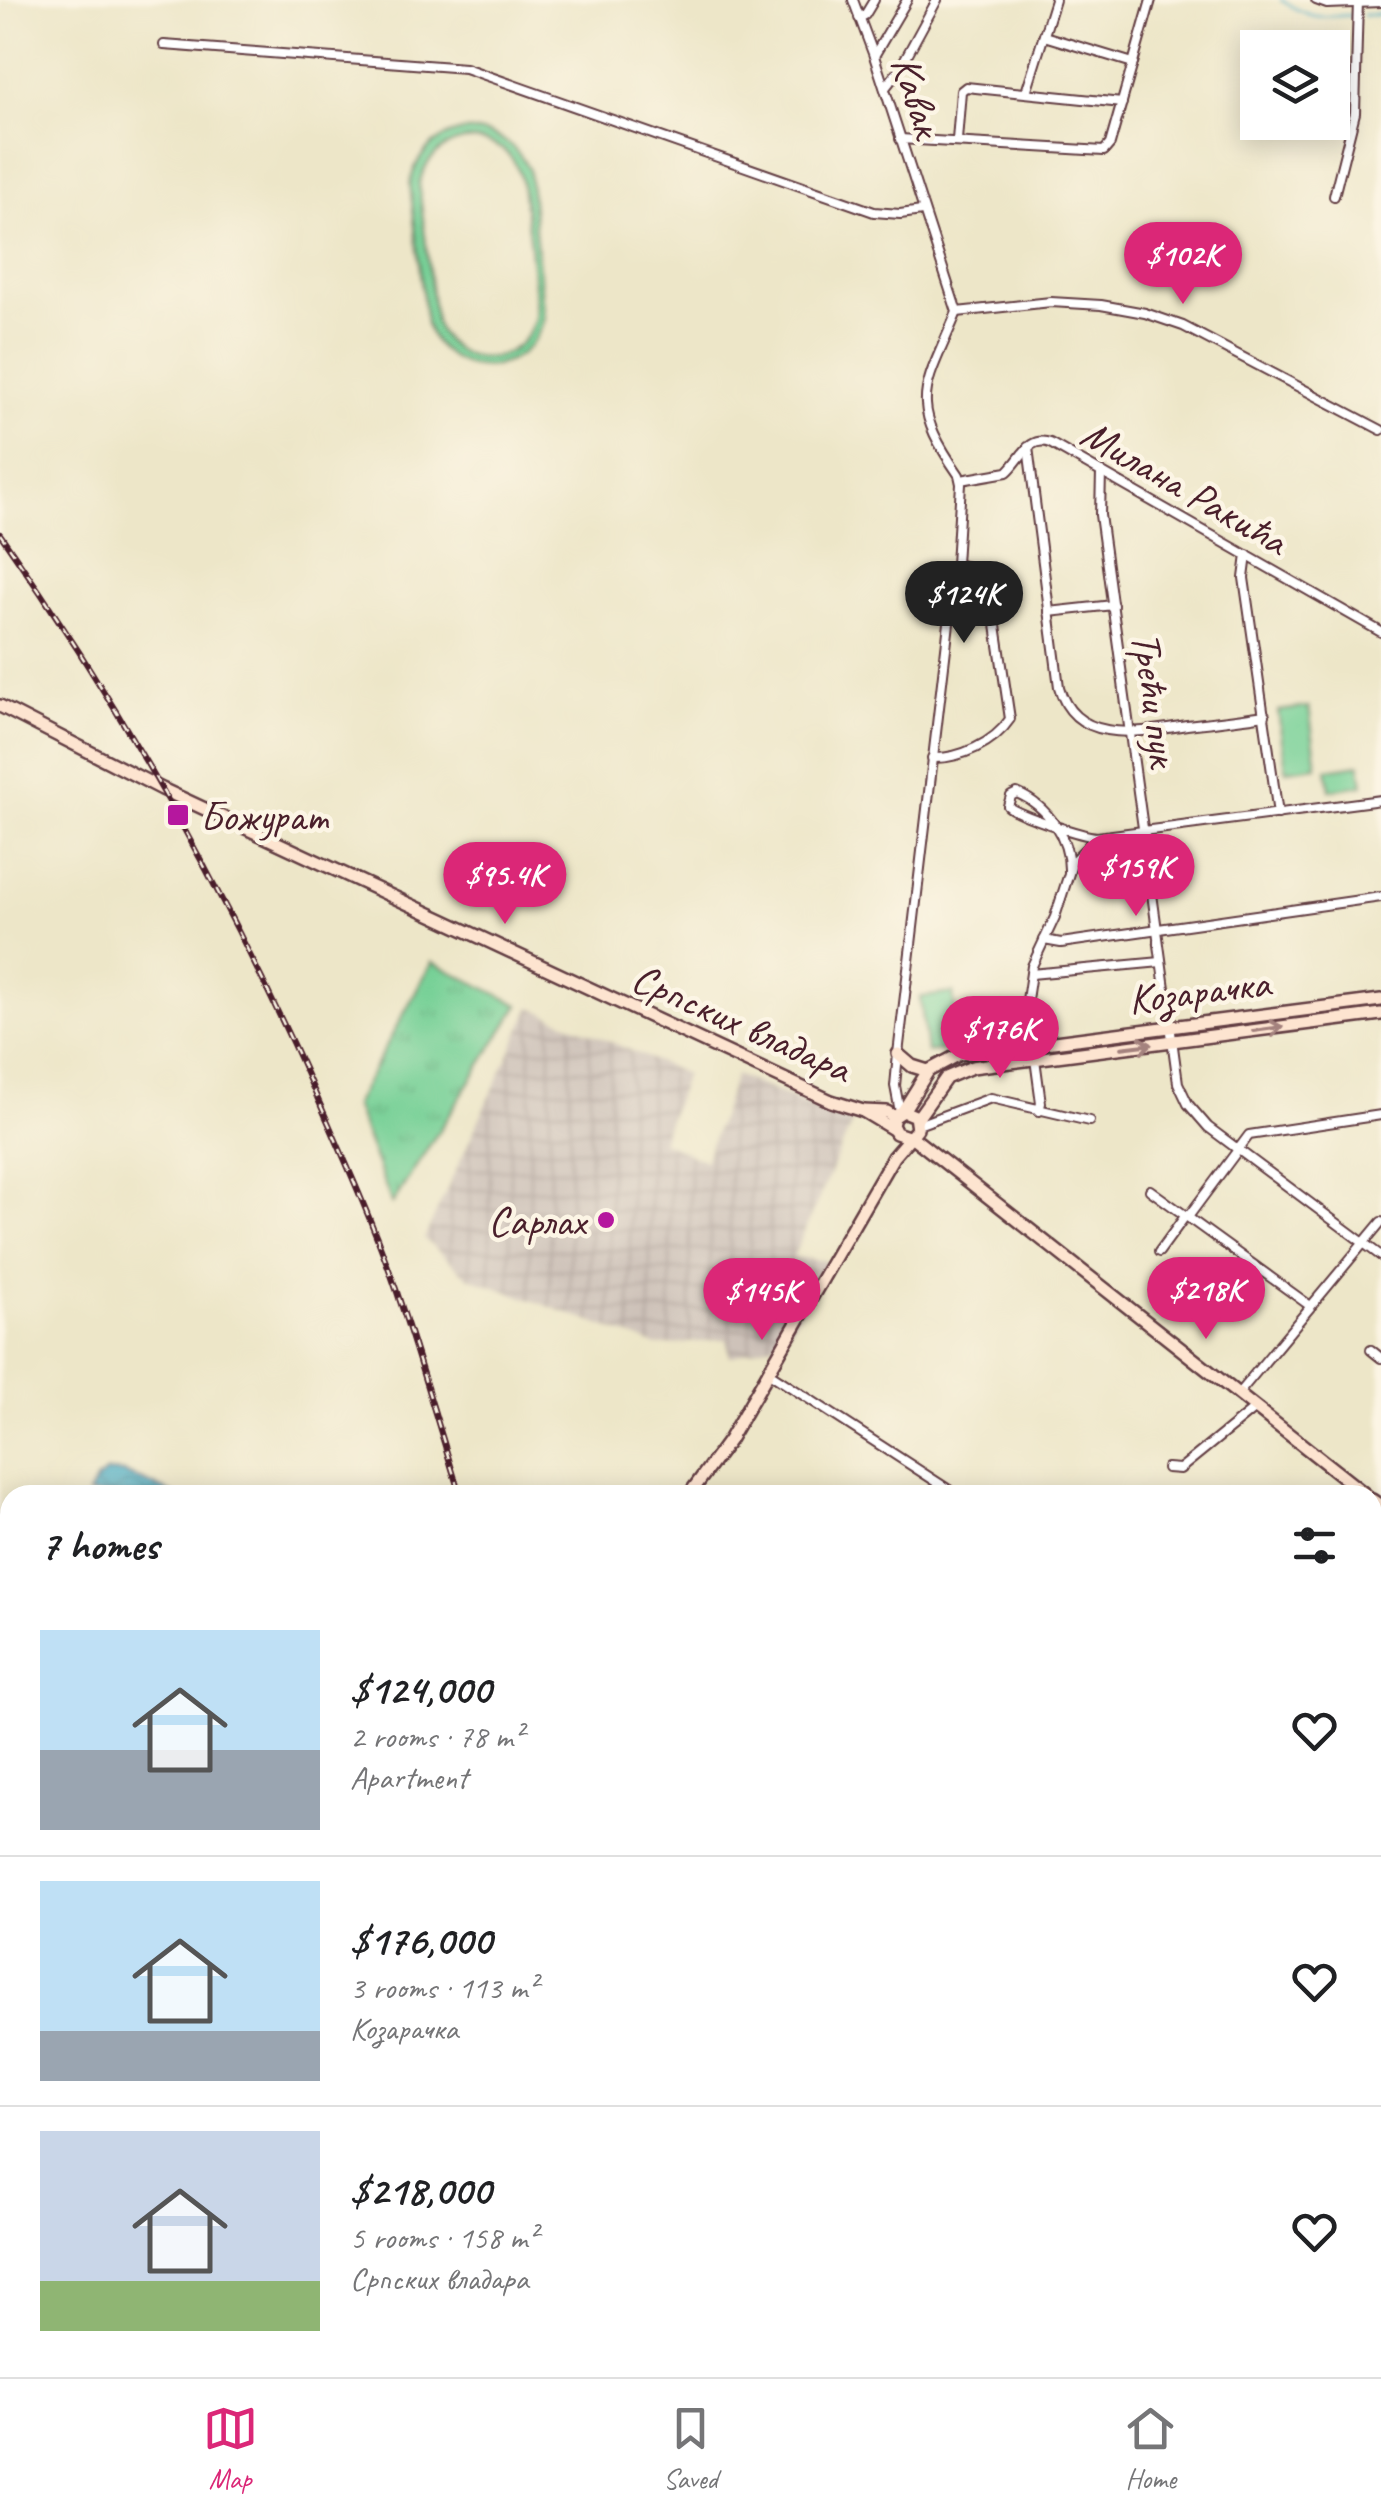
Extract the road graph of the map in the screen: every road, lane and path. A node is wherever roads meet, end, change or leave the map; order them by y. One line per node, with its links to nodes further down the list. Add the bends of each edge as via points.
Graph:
1 (854, 0): 10 (street, Кавак)
2 (874, 0): 10 (street)
3 (908, 0): 13 (street)
4 (938, 0): 15 (street)
5 (1055, 0): 11 (street)
6 (1152, 0): 14 (street)
7 (1316, 0): 9 (street)
8 (1381, 2): 9 (street)
9 (1358, 3): 20 (street, via 1355,113)
10 (859, 18): 13 (street, Кавак)
11 (1044, 36): 14 (street); 16 (street)
12 (164, 45): 21 (street, via 465,68 874,212)
13 (874, 56): 15 (street, Кавак)
14 (1133, 63): 17 (street)
15 (885, 88): 18 (street, Кавак)
16 (1026, 92): 17 (street); 19 (street, via 964,88)
17 (1122, 103): 19 (street, via 1109,147 1100,152)
18 (900, 138): 19 (street); 21 (street, Кавак)
19 (956, 140)
20 (1334, 196)
21 (922, 210): 22 (street, Кавак)
22 (957, 312): 23 (street, via 1051,302 1145,313 1183,326); 26 (street, via 924,407)
23 (1381, 430)
24 (1028, 448): 25 (street, Милана Ракића, via 1050,442); 26 (street, Милана Ракића, via 1007,472); 30 (street)
25 (1101, 472): 27 (street, Милана Ракића); 29 (street, Трећи пук, via 1098,501)
26 (960, 480): 28 (street)
27 (1247, 556): 31 (street, Милана Ракића); 33 (street, via 1244,578)
28 (956, 564): 35 (street); 35 (street, via 989,578 1010,719 963,754)
29 (1113, 605): 30 (street); 34 (street, Трећи пук)
30 (1049, 612): 34 (street, via 1068,709 1095,728)
31 (1381, 632)
32 (0, 706): 59 (main road, Српских владара, via 162,789 830,1102 887,1112)
33 (1265, 715): 34 (street); 37 (street)
34 (1130, 733): 39 (street, Трећи пук)
35 (932, 758): 53 (street)
36 (1381, 800): 37 (street)
37 (1278, 814): 39 (street)
38 (1056, 824): 38 (street, via 1022,794 1008,800 1014,812); 40 (street); 41 (street)
39 (1143, 832): 40 (street); 43 (street, Трећи пук)
40 (1097, 837): 41 (street)
41 (1069, 872): 44 (street)
42 (1381, 897): 43 (street)
43 (1156, 931): 44 (street); 45 (street, Трећи пук)
44 (1044, 940): 46 (street)
45 (1161, 962): 46 (street); 50 (street, Трећи пук)
46 (1031, 974): 52 (street)
47 (1381, 1000): 48 (main road, Козарачка)
48 (1352, 1011): 49 (main road, Козарачка); 50 (main road, Козарачка); 51 (main road, Козарачка, one-way to 48)
49 (1381, 1014)
50 (1170, 1027): 51 (street, Трећи пук); 52 (main road, Козарачка)
51 (1171, 1042): 54 (main road, Козарачка, one-way to 51); 60 (street, Трећи пук, via 1188,1104)
52 (1033, 1043): 54 (street); 55 (main road, Козарачка, via 960,1054)
53 (898, 1054): 55 (main road); 59 (street, via 896,1088)
54 (1036, 1060): 56 (street); 59 (main road, Козарачка, via 951,1075)
55 (928, 1071): 59 (main road)
56 (1039, 1111): 58 (street); 59 (street, via 990,1098)
57 (1381, 1116): 60 (street, via 1252,1134)
58 (1089, 1120)
59 (906, 1125): 70 (main road); 71 (main road, Српских владара)
60 (1238, 1150): 62 (street); 64 (street, Трећи пук)
61 (1150, 1190): 62 (street)
62 (1187, 1216): 65 (street); 67 (street)
63 (1381, 1222): 64 (street)
64 (1362, 1242): 66 (street, Трећи пук); 67 (street)
65 (1159, 1252)
66 (1381, 1256)
67 (1308, 1305): 71 (street)
68 (1370, 1350): 69 (street)
69 (1381, 1358)
70 (769, 1372): 74 (main road); 75 (street)
71 (1238, 1394): 72 (main road, Српских владара)
72 (1256, 1408): 73 (street, via 1180,1469); 76 (main road, Српских владара)
73 (1167, 1468)
74 (696, 1485)
75 (942, 1485)
76 (1353, 1485)

